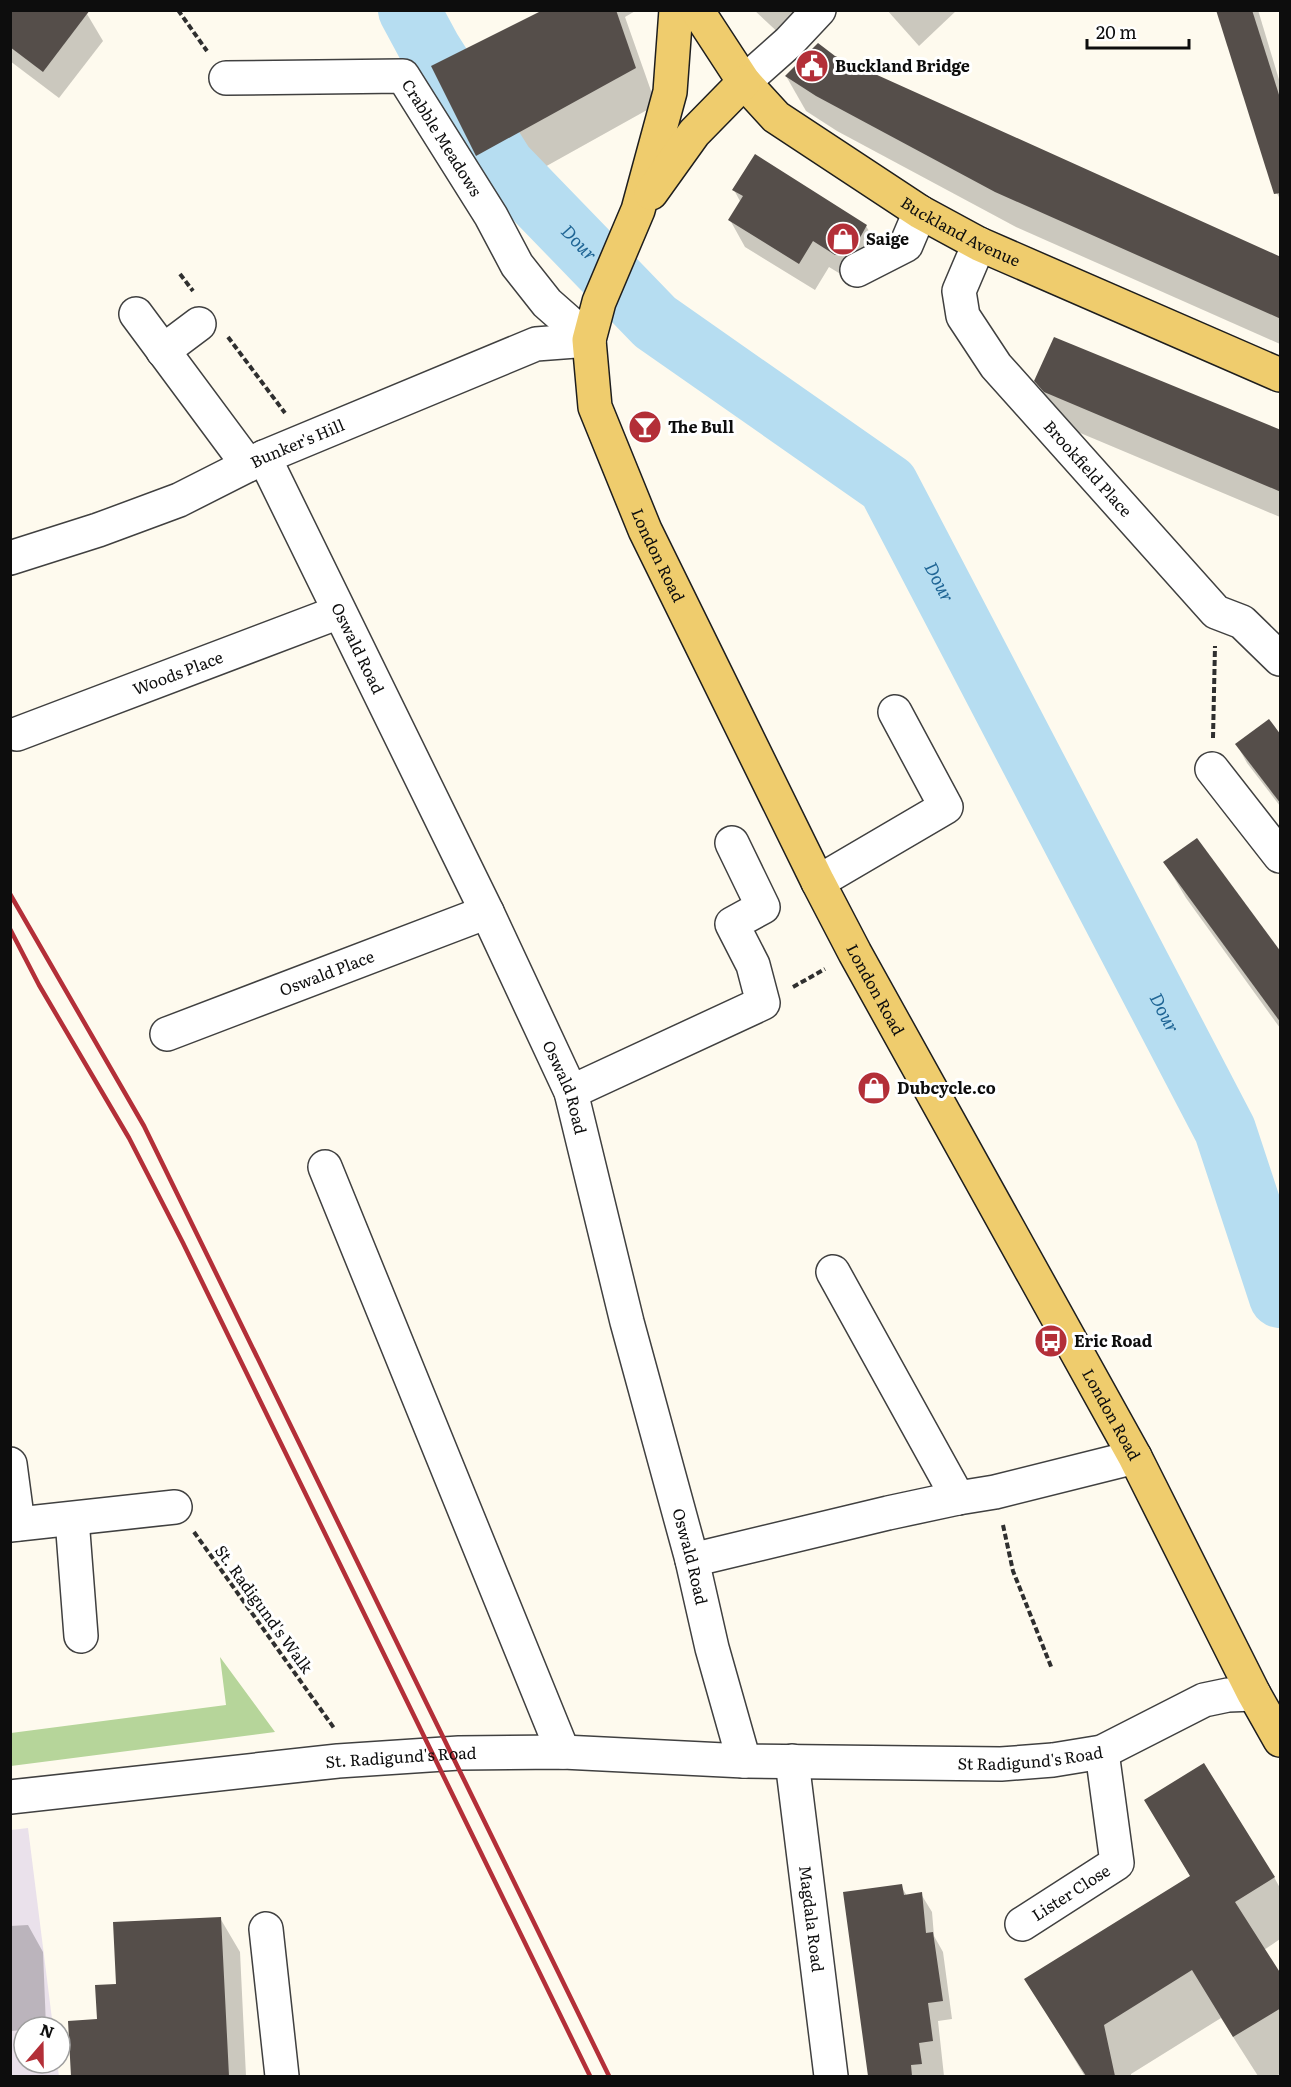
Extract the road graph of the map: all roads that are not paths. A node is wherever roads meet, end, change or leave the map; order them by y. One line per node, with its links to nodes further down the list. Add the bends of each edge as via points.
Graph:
1 (676, 10): 6 (main road, London Road, via 670,92)
2 (698, 10): 5 (main road, Buckland Avenue)
3 (819, 10): 5 (street)
4 (226, 78): 12 (street, Crabble Meadows, via 404,76 517,265 547,303)
5 (744, 82): 6 (main road, London Road, via 694,133); 7 (main road, Buckland Avenue, via 776,117)
6 (638, 210): 12 (main road, London Road, via 599,302)
7 (920, 213): 8 (main road, Buckland Avenue); 9 (street, via 906,245)
8 (980, 244): 14 (main road, Buckland Avenue); 18 (street, Brookfield Place, via 959,291 963,316 996,366 1216,612 1242,622)
9 (857, 270)
10 (136, 314): 13 (street, Oswald Road)
11 (208, 319): 13 (street)
12 (589, 340): 15 (street, Bunker's Hill, via 536,344); 24 (main road, London Road, via 594,407 645,530)
13 (163, 351): 15 (street, Oswald Road)
14 (1281, 375)
15 (256, 461): 16 (street, Bunker's Hill, via 179,500); 17 (street, Oswald Road)
16 (10, 558)
17 (339, 612): 20 (street, Woods Place); 25 (street, Oswald Road)
18 (1281, 659)
19 (895, 712): 24 (street, via 946,807)
20 (17, 734)
21 (1212, 769): 23 (street)
22 (732, 843): 27 (street, via 763,906 732,924 753,965 763,1003)
23 (1281, 856)
24 (818, 882): 30 (main road, London Road)
25 (486, 912): 26 (street, Oswald Place); 27 (street, Oswald Road)
26 (167, 1034)
27 (571, 1092): 36 (street, Oswald Road, via 627,1322)
28 (325, 1167): 40 (street)
29 (833, 1272): 32 (street)
30 (1135, 1457): 32 (street); 38 (main road, London Road)
31 (10, 1464): 35 (street)
32 (958, 1498): 36 (street)
33 (175, 1507): 34 (street)
34 (72, 1519): 35 (street); 37 (street)
35 (14, 1525)
36 (692, 1560): 42 (street, Oswald Road, via 711,1648)
37 (81, 1636)
38 (1254, 1694): 39 (main road, London Road); 41 (street, St Radigund's Road, via 1204,1700)
39 (1281, 1740)
40 (563, 1752): 42 (street, St. Radigund's Road); 44 (street, St. Radigund's Road, via 392,1757)
41 (1102, 1752): 43 (street, St Radigund's Road, via 1001,1764); 45 (street, Lister Close, via 1117,1863)
42 (744, 1761): 43 (street, St. Radigund's Road)
43 (792, 1761): 48 (street, Magdala Road)
44 (10, 1797)
45 (1022, 1924)
46 (266, 1929): 47 (street)
47 (282, 2076)
48 (831, 2076)

